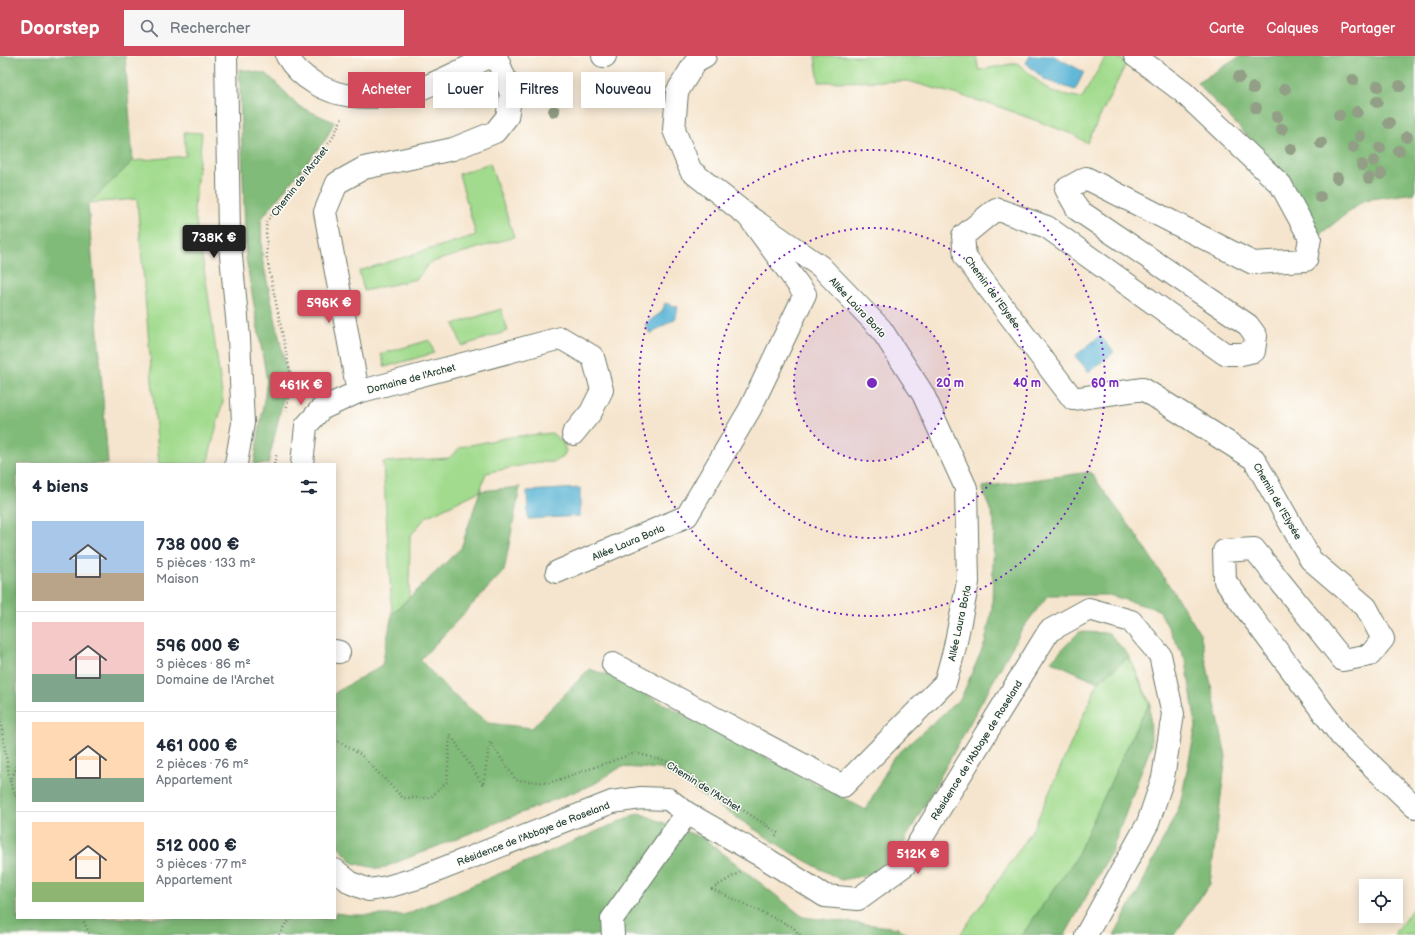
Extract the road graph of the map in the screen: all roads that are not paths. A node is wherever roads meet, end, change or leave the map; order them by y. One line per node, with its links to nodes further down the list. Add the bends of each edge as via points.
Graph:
1 (226, 56): 10 (street, via 229,235 243,423)
2 (287, 56): 3 (street, via 292,65 324,87 352,96 389,97 406,94)
3 (491, 56)
4 (496, 56): 8 (street, Domaine de l'Archet, via 511,94 507,117 495,132 453,149 364,168 337,183 325,212)
5 (705, 56): 7 (street, Allée Laura Borla, via 696,60 677,92 674,130 691,171)
6 (1137, 58): 14 (street, Chemin de l'Elysée, via 1183,92 1281,185 1310,238 1306,260 1253,263 1086,178 1066,189 1078,210 1248,325 1256,336 1254,351 1225,354 1047,227 996,209 963,236 965,257 1073,400 1143,389 1254,459 1311,560 1366,607 1383,639 1370,656 1343,660 1254,549 1224,551 1225,581 1341,736)
7 (748, 216): 12 (street, Allée Laura Borla, via 805,294 750,409 687,516); 13 (street, Allée Laura Borla, via 820,266 881,329 923,394 966,488 968,582 945,683 843,786)
8 (358, 392): 9 (street, Domaine de l'Archet, via 561,338 593,357 602,390 591,412); 11 (street, via 321,409 306,426)
9 (573, 434)
10 (236, 463)
11 (302, 463)
12 (557, 572)
13 (613, 664)
14 (1415, 807)
15 (687, 813): 16 (street, Résidence de l'Abbaye de Roseland, via 668,799 641,798 612,802 428,874 387,887 368,890 351,883); 17 (street, via 612,919); 18 (street, Résidence de l'Abbaye de Roseland, via 825,896 858,899 904,865 1049,631 1089,609 1131,621 1160,655 1173,714 1163,778 1148,823)
16 (336, 871)
17 (613, 935)
18 (1086, 935)

